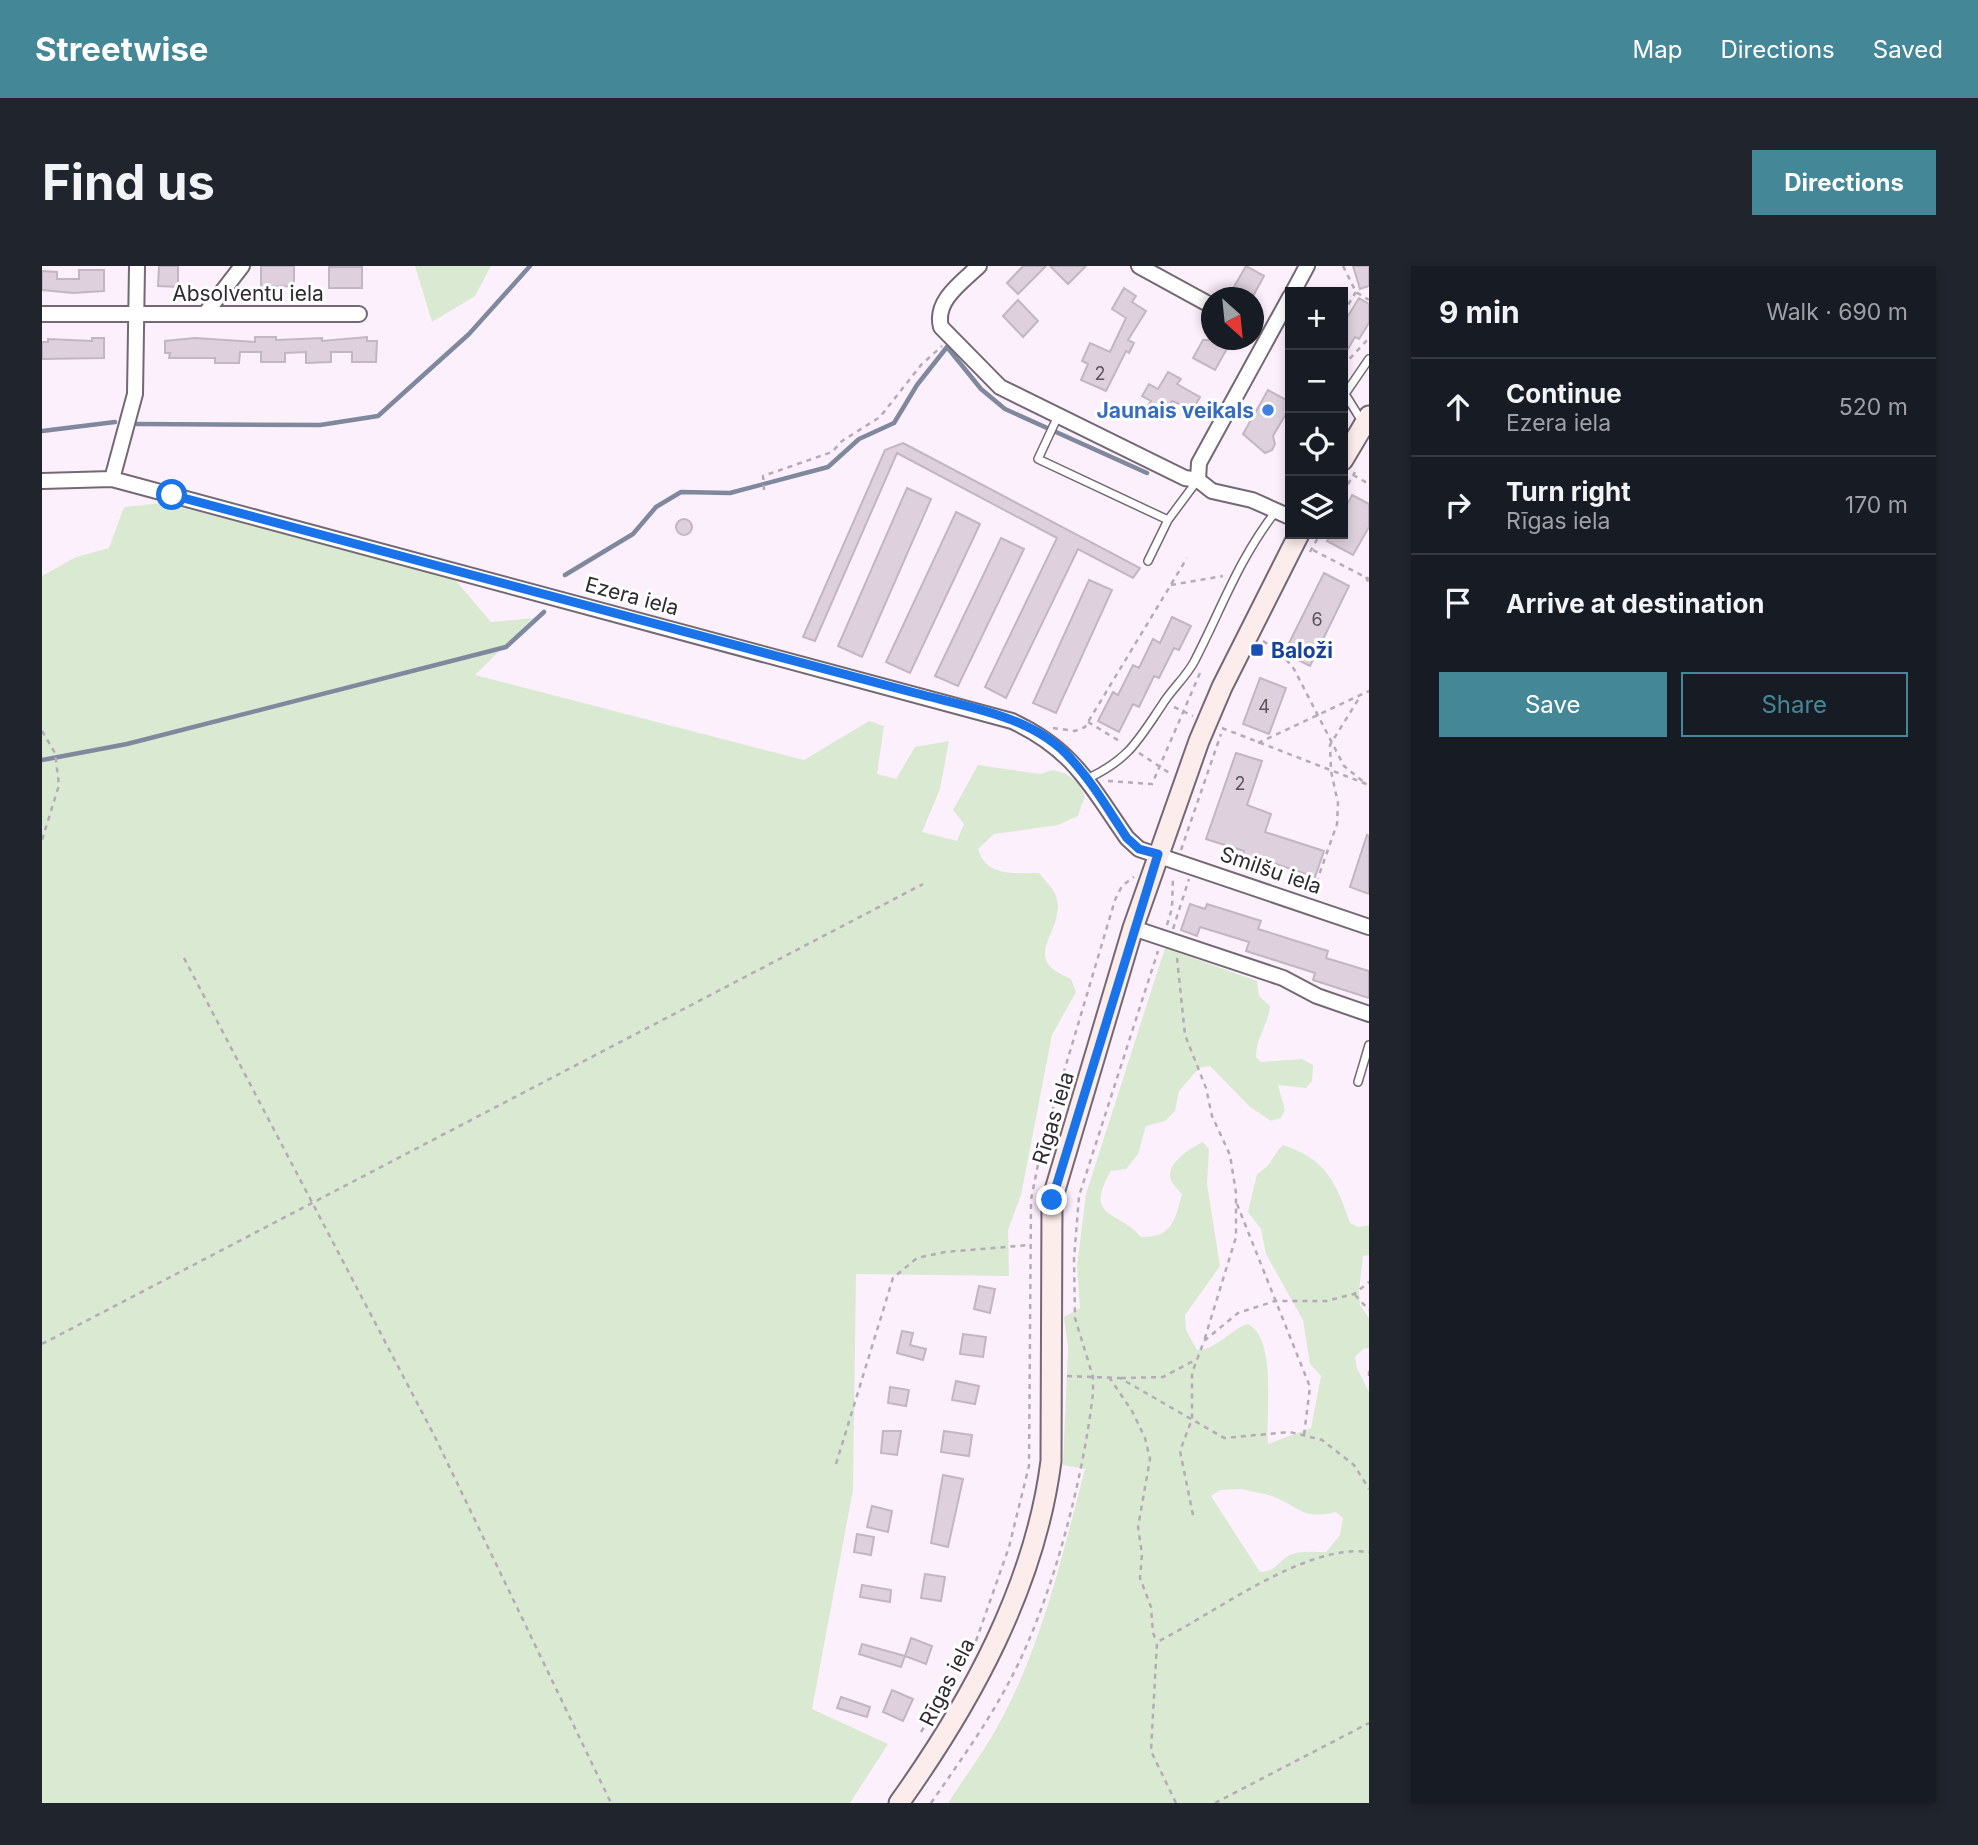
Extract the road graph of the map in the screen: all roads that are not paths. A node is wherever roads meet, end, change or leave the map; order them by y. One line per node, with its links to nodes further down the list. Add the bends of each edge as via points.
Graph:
1 (136, 266): 10 (street)
2 (242, 266): 11 (street)
3 (979, 266): 16 (street, via 940,307 941,327 1000,387)
4 (1139, 266): 7 (street)
5 (1307, 266): 6 (street)
6 (1296, 287)
7 (1201, 300)
8 (1285, 306): 14 (street)
9 (42, 314): 10 (street, Absolventu iela)
10 (137, 314): 11 (street, Absolventu iela); 19 (street, via 135,394)
11 (205, 314): 12 (street, Absolventu iela)
12 (359, 314)
13 (1264, 336): 14 (street)
14 (1267, 338): 20 (street, via 1199,463)
15 (1369, 359): 17 (lane, via 1345,394)
16 (1058, 416): 20 (street, via 1185,478); 24 (lane, via 1038,459)
17 (1366, 420): 18 (main road)
18 (1348, 467)
19 (112, 479): 21 (street, Ezera iela); 27 (street, Ezera iela, via 1012,721 1052,742)
20 (1198, 480): 22 (street, via 1212,491); 24 (lane)
21 (42, 481)
22 (1276, 510): 23 (street); 27 (lane, via 1251,543 1192,665 1132,749 1119,763)
23 (1285, 514)
24 (1168, 520): 26 (lane)
25 (1305, 541): 28 (main road, Rīgas iela, via 1210,714)
26 (1148, 561)
27 (1087, 779): 28 (street, Ezera iela, via 1127,838 1139,849)
28 (1168, 857): 29 (street, Smilšu iela); 30 (main road, Rīgas iela)
29 (1369, 927)
30 (1133, 928): 31 (street, via 1283,978); 34 (main road, Rīgas iela, via 1052,1200 1051,1461 1046,1502 1018,1588 967,1700)
31 (1369, 1014)
32 (1369, 1045): 33 (lane)
33 (1358, 1082)
34 (899, 1803)

